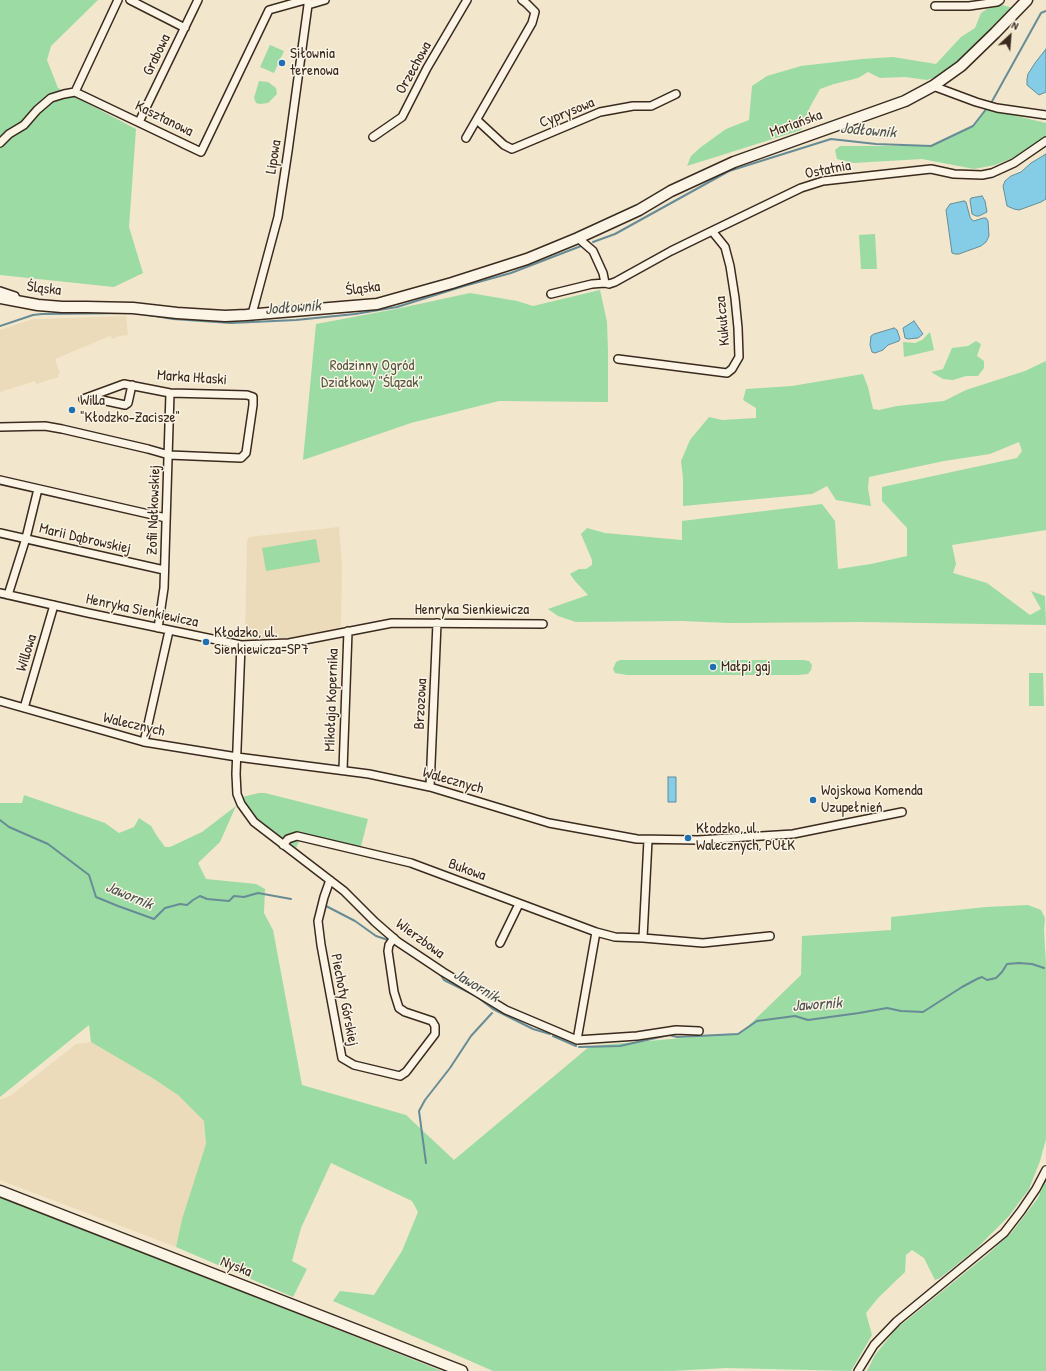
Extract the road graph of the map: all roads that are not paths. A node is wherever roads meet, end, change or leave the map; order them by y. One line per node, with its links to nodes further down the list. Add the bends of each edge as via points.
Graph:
1 (118, 0): 13 (street)
2 (130, 0): 11 (street)
3 (198, 0): 11 (street, Grabowa)
4 (325, 0): 9 (street)
5 (467, 0): 18 (street, Orzechowa, via 402,117)
6 (522, 0): 16 (street, via 534,12 532,23)
7 (1000, 0): 10 (street, via 969,6)
8 (1027, 0): 12 (street, Mariańska, via 962,66)
9 (307, 2): 17 (street, Kasztanowa, via 269,10 201,152); 29 (street, Lipowa, via 278,216)
10 (935, 6)
11 (185, 28): 17 (street, Grabowa)
12 (933, 86): 15 (street, via 997,108); 23 (street, Mariańska, via 905,101 734,162)
13 (75, 92): 17 (street, Kasztanowa); 21 (street, via 51,98 24,125)
14 (676, 94): 16 (street, Cyprysowa, via 650,106 633,106 600,112 512,149)
15 (1046, 115)
16 (476, 120): 19 (street)
17 (139, 122)
18 (373, 137)
19 (466, 138)
20 (1046, 141): 22 (street, Ostatnia, via 1014,163 982,175 954,174 931,169 823,181 801,188)
21 (0, 143)
22 (712, 230): 24 (street, Ostatnia, via 616,282); 30 (street, Kukułcza, via 725,247 735,298 739,357 732,369 728,373)
23 (578, 238): 24 (street, via 592,251 603,273); 29 (street, Śląska, via 452,283 377,304)
24 (604, 283): 26 (street, Ostatnia)
25 (0, 291): 28 (street, via 15,296)
26 (551, 294)
27 (0, 298): 28 (street, Śląska)
28 (17, 301): 29 (street, Śląska, via 62,307 133,308 225,316)
29 (252, 314)
30 (618, 359)
31 (132, 385): 32 (street, Marka Hłaski); 33 (street, Marka Hłaski, via 124,384); 33 (street, via 128,403 125,405 97,399)
32 (170, 393): 36 (street, Zofii Nałkowskiej); 36 (street, Marka Hłaski, via 248,395 253,397 253,405 246,453 241,458)
33 (95, 394): 34 (street, Marka Hłaski)
34 (82, 399)
35 (0, 427): 36 (street, via 45,426)
36 (169, 455): 39 (street, Zofii Nałkowskiej)
37 (0, 480): 38 (street)
38 (38, 489): 39 (street); 41 (street)
39 (166, 518): 42 (street, Zofii Nałkowskiej)
40 (0, 533): 41 (street, Marii Dąbrowskiej)
41 (26, 538): 42 (street, Marii Dąbrowskiej); 44 (street)
42 (164, 570): 48 (street, Zofii Nałkowskiej)
43 (0, 593): 44 (street, Henryka Sienkiewicza)
44 (8, 594): 45 (street, Henryka Sienkiewicza)
45 (54, 606): 48 (street, Henryka Sienkiewicza); 53 (street, Willowa)
46 (437, 623): 47 (street, Henryka Sienkiewicza); 50 (street, Henryka Sienkiewicza, via 392,623); 57 (street, Brzozowa)
47 (543, 624)
48 (158, 628): 49 (street, Henryka Sienkiewicza)
49 (168, 630): 51 (street, Henryka Sienkiewicza); 54 (street)
50 (348, 631): 51 (street, Henryka Sienkiewicza, via 289,643); 56 (street, Mikołaja Kopernika)
51 (241, 645): 55 (street, Wierzbowa)
52 (0, 701): 53 (street, Walecznych)
53 (24, 708): 54 (street, Walecznych)
54 (144, 742): 55 (street, Walecznych)
55 (237, 757): 56 (street, Walecznych); 60 (street, Wierzbowa, via 237,794 241,804 254,822)
56 (343, 770): 57 (street, Walecznych)
57 (430, 787): 59 (street, Walecznych, via 549,823)
58 (902, 812): 59 (street, Walecznych, via 793,834 726,840)
59 (648, 840): 66 (street)
60 (283, 845): 61 (street, Wierzbowa); 62 (street, Bukowa, via 288,839 297,836 411,863)
61 (330, 880): 65 (street, Wierzbowa); 65 (street, Piechoty Górskiej, via 318,921 342,1058 354,1065 400,1076 406,1072 435,1034 435,1026 432,1021 399,1008 388,951)
62 (519, 904): 63 (street, Bukowa); 67 (street)
63 (596, 932): 66 (street, Bukowa, via 615,937); 69 (street)
64 (770, 936): 66 (street, Bukowa, via 703,943)
65 (394, 938): 69 (street, Wierzbowa, via 443,972 506,1010)
66 (643, 938)
67 (500, 943)
68 (699, 1031): 69 (street, via 676,1030 637,1036)
69 (578, 1040)
70 (1046, 1170): 73 (street, via 1036,1189 1004,1233 892,1326 874,1345)
71 (0, 1191): 72 (street, Nyska)
72 (462, 1371)
73 (858, 1371)

